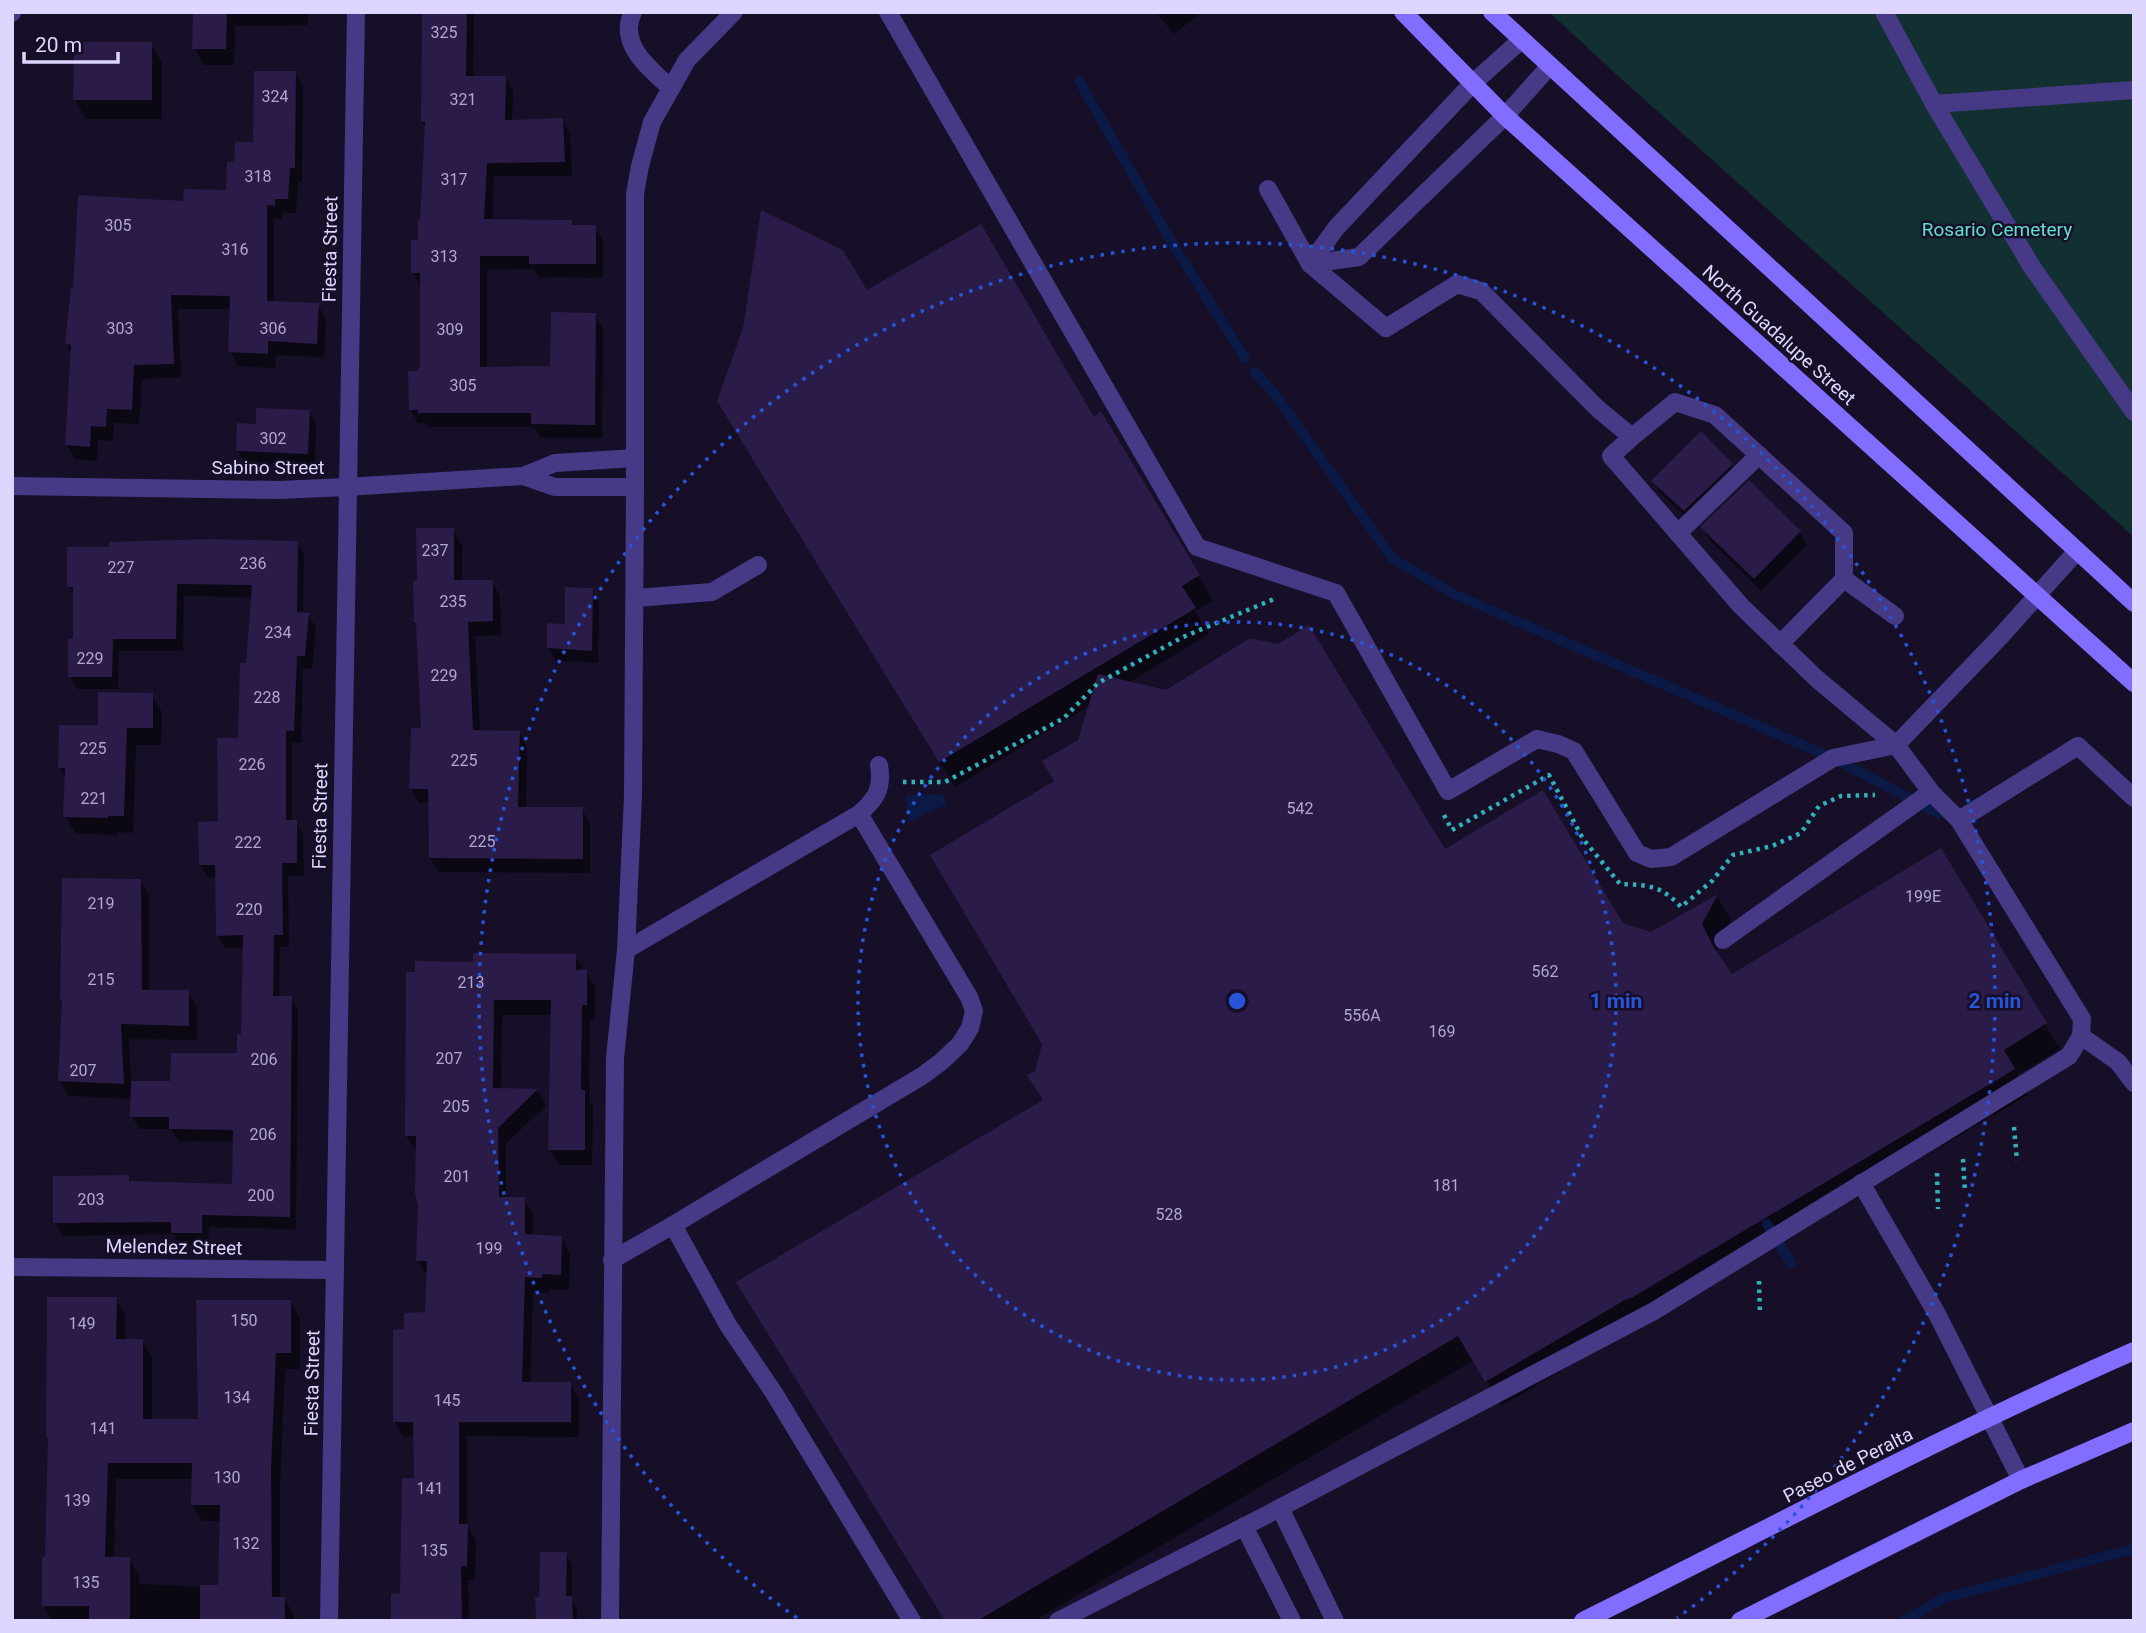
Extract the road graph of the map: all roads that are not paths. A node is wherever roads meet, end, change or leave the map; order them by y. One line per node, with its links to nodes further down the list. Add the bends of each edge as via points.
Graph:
1 (356, 12): 24 (street, Fiesta Street)
2 (734, 12): 11 (street, via 687,60)
3 (888, 12): 35 (street, via 1196,547 1336,593 1448,791 1537,739 1558,744 1574,751 1637,853 1651,859 1671,857 1833,758)
4 (1403, 12): 10 (main road, North Guadalupe Street)
5 (1492, 12): 8 (main road)
6 (1884, 12): 13 (street)
7 (627, 15): 11 (street, via 633,47)
8 (1520, 41): 9 (main road); 10 (street)
9 (1549, 67): 14 (street); 26 (main road)
10 (1472, 84): 14 (main road, North Guadalupe Street); 16 (street, via 1336,228)
11 (671, 88): 20 (street, via 652,122 635,194)
12 (2134, 90): 13 (street)
13 (1934, 104): 17 (street, via 2032,267)
14 (1505, 117): 16 (street, via 1359,257); 29 (main road, North Guadalupe Street)
15 (1268, 190): 16 (street)
16 (1310, 264): 18 (street, via 1386,328 1457,284 1480,291 1598,410)
17 (2134, 412)
18 (1632, 437): 19 (street, via 1675,402 1715,415); 25 (street, via 1611,456)
19 (1759, 455): 25 (street); 28 (street, via 1844,533)
20 (635, 458): 21 (street, Sabino Street, via 555,463); 23 (street)
21 (523, 476): 23 (street, Sabino Street, via 555,487); 24 (street, Sabino Street)
22 (12, 486): 24 (street, Sabino Street)
23 (635, 487): 30 (street)
24 (346, 488): 49 (street, Fiesta Street)
25 (1678, 533): 33 (street)
26 (2076, 552): 29 (street); 31 (main road)
27 (758, 565): 30 (street, via 712,592)
28 (1844, 579): 32 (street); 33 (street)
29 (2037, 596): 34 (main road, North Guadalupe Street); 35 (street)
30 (636, 598): 42 (street)
31 (2134, 603)
32 (1895, 616)
33 (1780, 644): 35 (street)
34 (2134, 683)
35 (1896, 745): 37 (street)
36 (879, 765): 39 (street, via 881,780 873,802)
37 (1931, 792): 40 (street); 41 (street)
38 (2134, 798): 40 (street, via 2078,747)
39 (859, 814): 42 (street); 46 (street, via 969,998 974,1011 970,1028 960,1044 922,1076)
40 (1959, 820): 43 (street, via 2082,1019)
41 (1723, 940)
42 (626, 950): 47 (street, via 615,1058)
43 (2081, 1036): 44 (street, via 2118,1062); 45 (street, via 2068,1056)
44 (2134, 1083)
45 (1861, 1183): 51 (street, via 1937,1314); 54 (street, via 1654,1311)
46 (673, 1225): 47 (street); 58 (street, via 728,1325)
47 (612, 1260): 57 (street)
48 (12, 1267): 49 (street, Melendez Street)
49 (335, 1270): 56 (street, Fiesta Street)
50 (2134, 1351): 51 (main road, Paseo de Peralta)
51 (1990, 1418): 53 (street); 62 (main road, Paseo de Peralta)
52 (2134, 1432): 53 (main road)
53 (2021, 1480): 63 (main road)
54 (1280, 1508): 55 (street); 61 (street)
55 (1244, 1527): 59 (street); 60 (street)
56 (329, 1621)
57 (610, 1621)
58 (912, 1621)
59 (1058, 1621)
60 (1292, 1621)
61 (1335, 1621)
62 (1583, 1621)
63 (1740, 1621)

